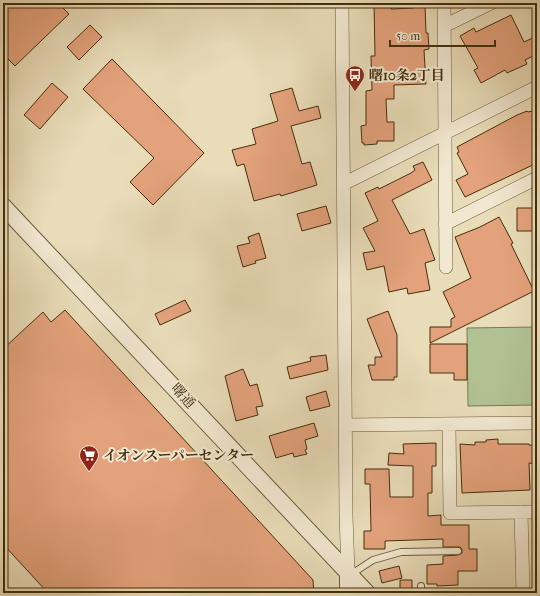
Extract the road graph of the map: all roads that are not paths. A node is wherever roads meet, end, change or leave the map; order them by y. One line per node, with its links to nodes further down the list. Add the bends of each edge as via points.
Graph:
1 (342, 3): 8 (street)
2 (444, 3): 4 (street)
3 (491, 3): 4 (street)
4 (444, 26): 6 (street)
5 (537, 87): 6 (street)
6 (445, 133): 8 (street); 10 (street)
7 (537, 178): 10 (street)
8 (343, 184): 14 (street)
9 (3, 206): 18 (street, 曙通)
10 (445, 224): 11 (street)
11 (446, 267)
12 (537, 423): 13 (street)
13 (449, 424): 14 (street); 15 (street, via 450,513)
14 (345, 425): 18 (street)
15 (521, 512): 16 (street); 21 (street)
16 (537, 512)
17 (458, 552): 18 (lane, via 401,552 373,560)
18 (349, 573): 19 (street); 20 (street, 曙通)
19 (348, 593)
20 (367, 593)
21 (523, 593)

